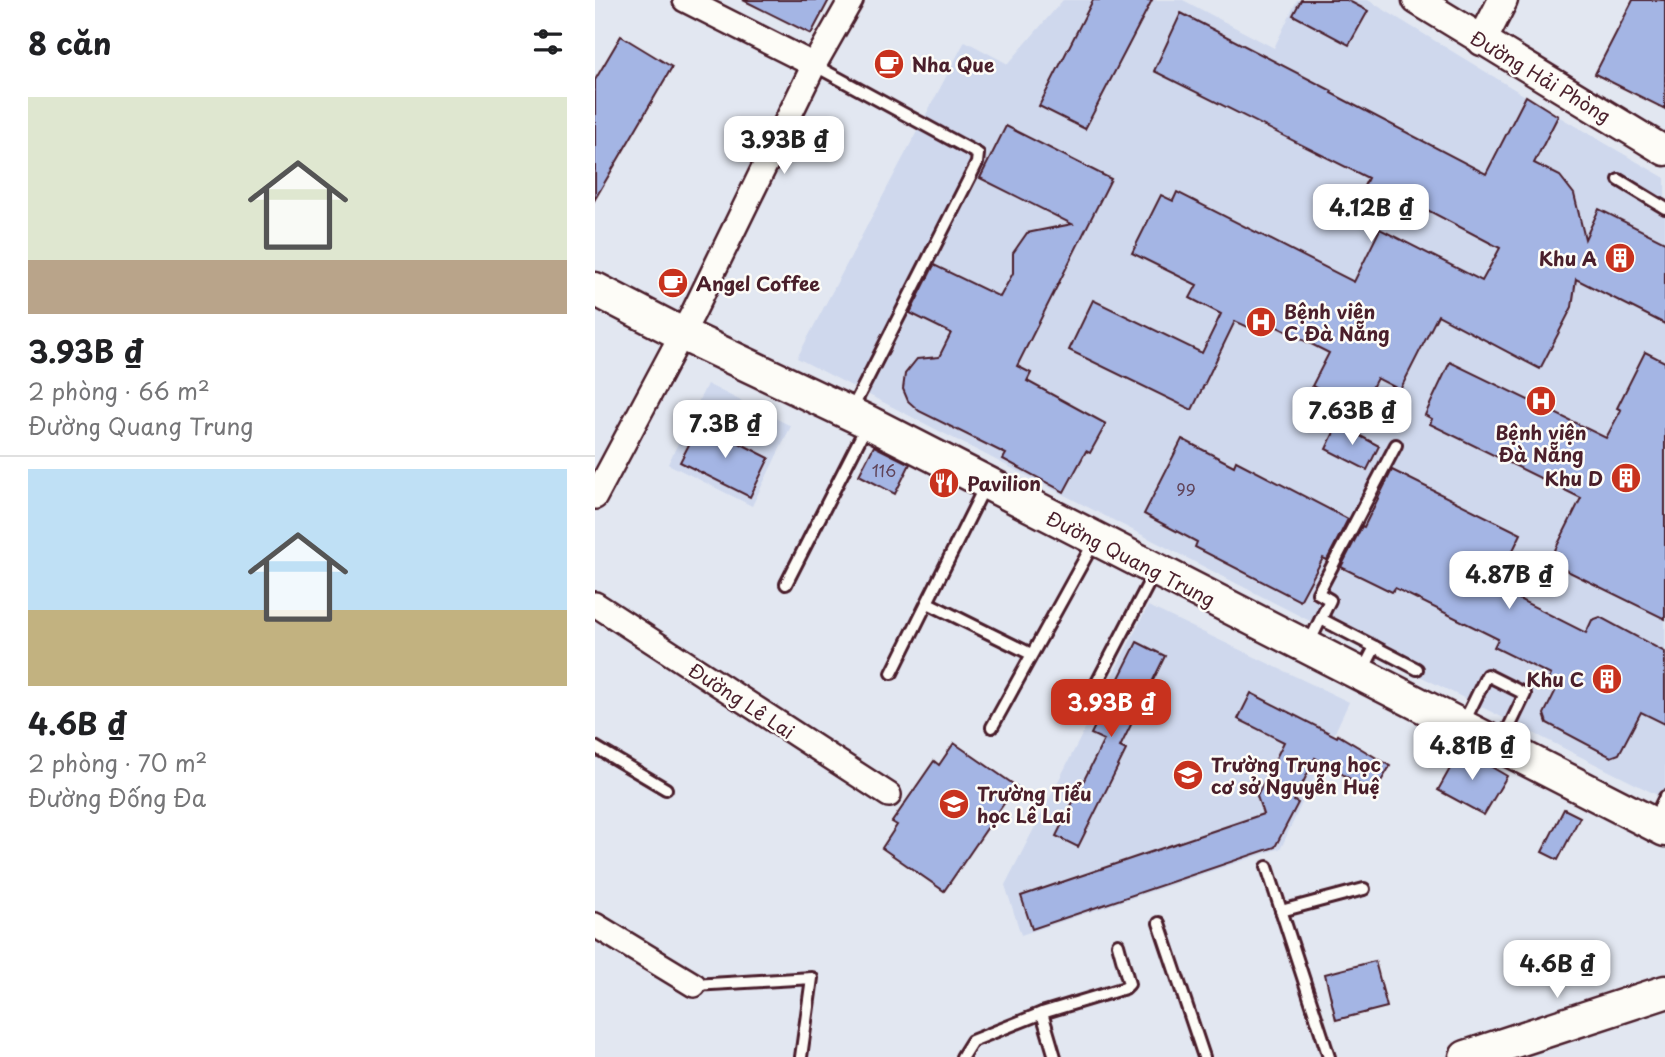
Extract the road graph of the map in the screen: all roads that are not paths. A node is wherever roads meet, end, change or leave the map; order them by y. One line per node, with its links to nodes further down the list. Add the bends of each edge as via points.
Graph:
1 (684, 0): 6 (street)
2 (851, 0): 6 (street)
3 (1417, 0): 5 (street, Đường Hải Phòng)
4 (1503, 0): 5 (street)
5 (1482, 41): 7 (street, Đường Hải Phòng)
6 (814, 65): 11 (street); 12 (lane, via 978,154)
7 (1665, 151)
8 (1619, 180): 9 (lane)
9 (1665, 208)
10 (595, 289): 11 (main road, Đường Quang Trung)
11 (682, 334): 12 (main road, Đường Quang Trung); 15 (street)
12 (859, 418): 14 (main road, Đường Quang Trung); 18 (lane)
13 (1397, 445): 21 (lane, via 1318,593 1330,600)
14 (986, 483): 16 (main road, Đường Quang Trung); 19 (lane)
15 (595, 497)
16 (1095, 540): 17 (main road, Đường Quang Trung); 24 (lane)
17 (1155, 570): 23 (main road, Đường Quang Trung); 28 (lane)
18 (786, 584)
19 (928, 603): 24 (lane); 26 (lane)
20 (595, 604): 34 (street, Đường Lê Lai)
21 (1321, 618): 22 (lane); 23 (lane)
22 (1375, 647): 25 (lane); 27 (lane)
23 (1307, 648): 27 (main road, Đường Quang Trung)
24 (1031, 654): 29 (lane)
25 (1417, 669)
26 (892, 673)
27 (1360, 675): 30 (main road, Đường Quang Trung)
28 (1078, 719)
29 (992, 727)
30 (1462, 727): 31 (main road, Đường Quang Trung); 31 (lane, via 1487,675 1525,694)
31 (1500, 746): 35 (main road, Đường Quang Trung)
32 (595, 747): 33 (lane)
33 (666, 789)
34 (889, 795)
35 (1661, 817)
36 (1267, 867): 38 (lane)
37 (1364, 889): 38 (lane)
38 (1281, 911): 49 (lane)
39 (1159, 923): 48 (lane)
40 (595, 925): 42 (street)
41 (1118, 944): 44 (lane, via 1129,984 1125,988)
42 (694, 985): 45 (lane, via 812,978)
43 (1665, 992): 50 (main road)
44 (1042, 1013): 46 (lane, via 972,1041); 47 (lane)
45 (801, 1057)
46 (962, 1057)
47 (1055, 1057)
48 (1204, 1057)
49 (1329, 1057)
50 (1466, 1057)

